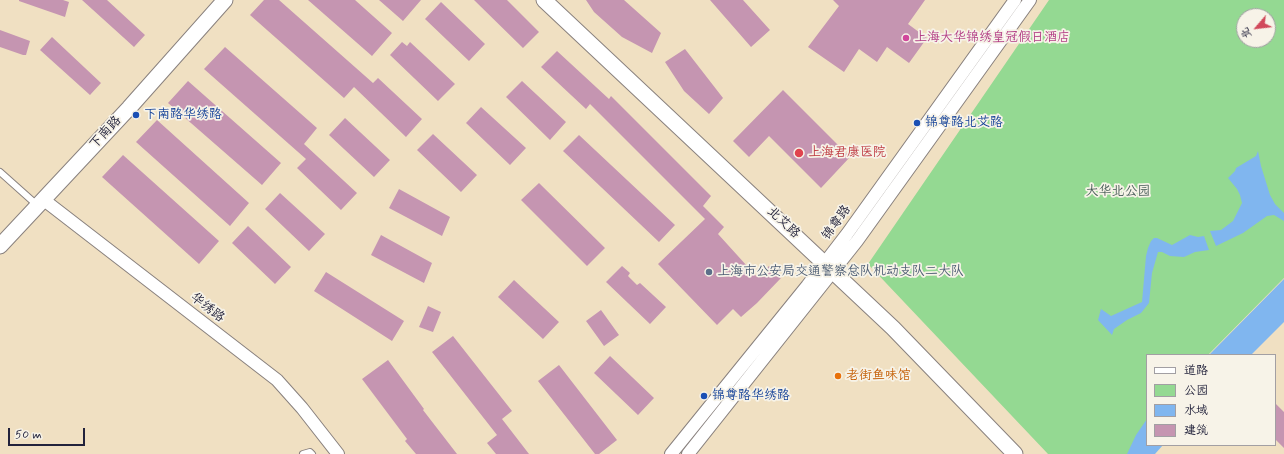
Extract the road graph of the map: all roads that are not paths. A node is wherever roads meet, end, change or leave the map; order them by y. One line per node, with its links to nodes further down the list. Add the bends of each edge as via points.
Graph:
1 (225, 0): 6 (street, 下南路)
2 (544, 0): 8 (street, 北艾路)
3 (1015, 0): 8 (street, 锦尊路, via 847,234)
4 (1030, 0): 8 (street, 锦尊路, via 857,241)
5 (0, 172): 6 (lane)
6 (41, 203): 7 (street, 下南路); 11 (street, 华绣路, via 277,380)
7 (0, 246)
8 (829, 267): 12 (street, 锦尊路); 13 (street, 锦尊路); 14 (street, 北艾路, via 935,369)
9 (303, 454): 10 (lane)
10 (312, 454)
11 (338, 454)
12 (671, 454)
13 (688, 454)
14 (1015, 454)

